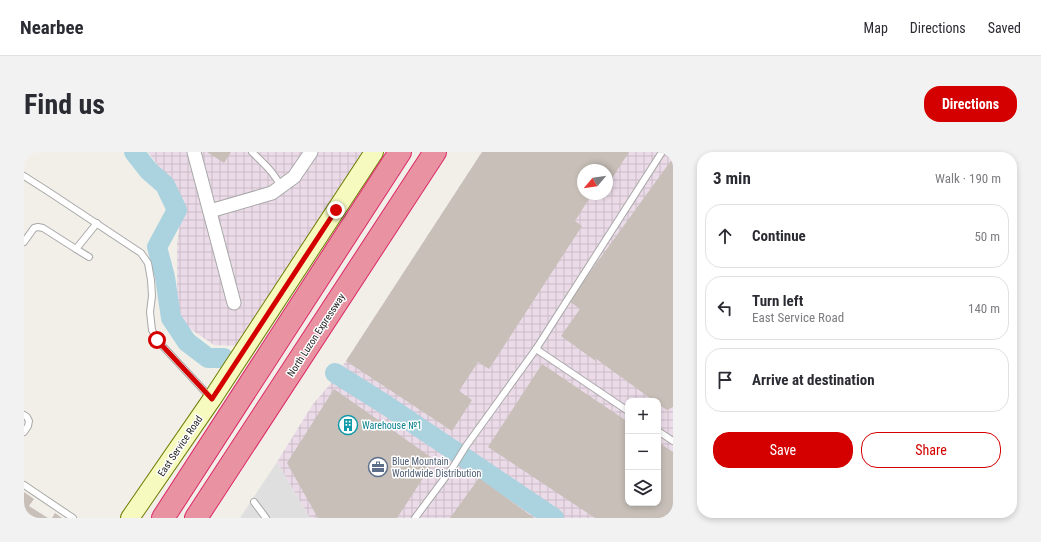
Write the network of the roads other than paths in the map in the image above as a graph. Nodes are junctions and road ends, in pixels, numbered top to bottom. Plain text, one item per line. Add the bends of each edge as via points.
1 (194, 152) edge
2 (252, 152) edge
3 (311, 152) edge
4 (374, 152) edge
5 (400, 152) edge
6 (435, 152) edge
7 (662, 152) edge
8 (24, 176) edge
9 (281, 187) junction
10 (210, 211) junction
11 (97, 223) junction
12 (24, 242) edge
13 (76, 249) junction
14 (89, 257) dead end
15 (234, 303) dead end
16 (536, 349) junction
17 (212, 399) junction
18 (625, 409) edge
19 (24, 415) edge
20 (24, 432) edge
21 (661, 433) edge
22 (673, 442) edge
23 (24, 486) edge
24 (254, 502) dead end
25 (73, 518) edge
26 (130, 518) edge
27 (162, 518) edge
28 (196, 518) edge
29 (266, 518) edge
30 (415, 518) edge

1 - 10 street
2 - 9 lane via 271,170
3 - 9 street via 294,177
4 - 17 street, East Service Road
5 - 27 highway
6 - 28 highway, North Luzon Expressway
7 - 16 lane
8 - 11 lane
9 - 10 street via 272,193
10 - 15 street
11 - 13 lane
11 - 17 lane via 141,253 148,263 152,296 152,330 157,340
12 - 13 lane via 34,228 40,227
13 - 14 lane
16 - 18 lane
16 - 30 lane
17 - 26 street, East Service Road
19 - 20 lane via 29,421
21 - 22 lane
23 - 25 lane
24 - 29 lane

